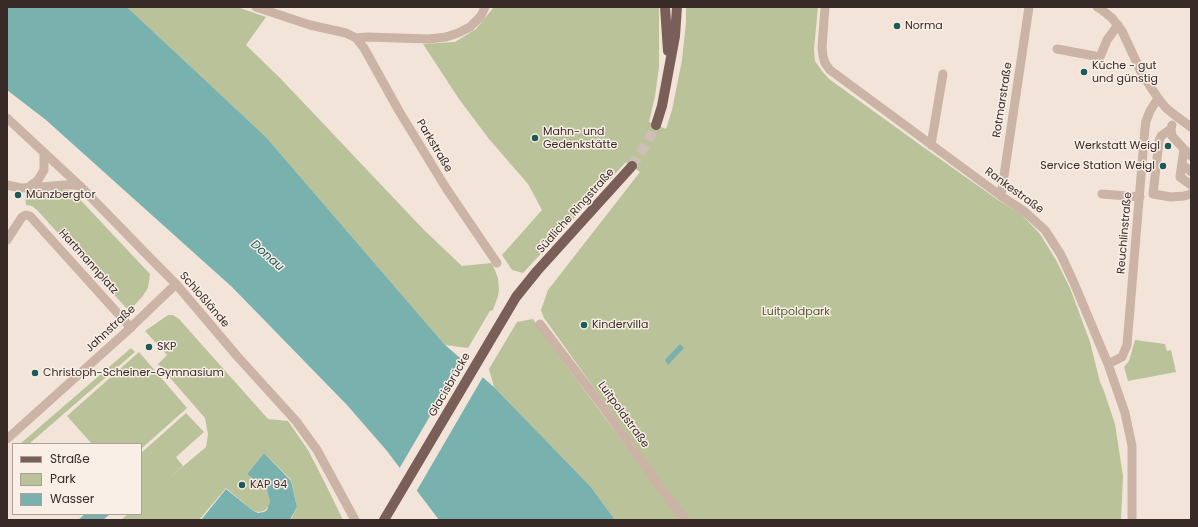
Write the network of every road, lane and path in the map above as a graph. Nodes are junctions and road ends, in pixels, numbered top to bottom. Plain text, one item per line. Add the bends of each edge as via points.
1 (256, 7) edge
2 (486, 7) edge
3 (665, 7) edge
4 (677, 7) edge
5 (825, 7) edge
6 (1029, 7) edge
7 (1097, 7) edge
8 (1118, 25) junction
9 (356, 38) junction
10 (1057, 49) dead end
11 (943, 74) dead end
12 (668, 75) junction
13 (1158, 98) junction
14 (1176, 116) junction
15 (7, 118) edge
16 (1190, 124) edge
17 (656, 125) tunnel mouth
18 (1169, 136) junction
19 (931, 145) junction
20 (1184, 150) junction
21 (44, 153) junction
22 (1191, 156) edge
23 (1182, 164) junction
24 (632, 166) tunnel mouth
25 (1191, 172) edge
26 (7, 185) edge
27 (80, 186) junction
28 (1191, 186) edge
29 (29, 187) junction
30 (1102, 194) dead end
31 (1191, 194) edge
32 (1001, 196) junction
33 (1140, 197) junction
34 (7, 240) edge
35 (497, 263) dead end
36 (537, 271) joint
37 (176, 284) junction
38 (540, 324) dead end
39 (131, 328) junction
40 (1108, 364) junction
41 (7, 439) edge
42 (383, 518) edge
43 (353, 519) edge
44 (361, 520) edge
45 (685, 520) edge
46 (1132, 520) edge

1 - 9 street
2 - 9 street via 470,27 446,37
3 - 12 main road
4 - 12 main road
5 - 19 street, Rankestraße via 822,48 830,70
6 - 32 street, Rotmarstraße
7 - 8 street
8 - 10 street via 1100,57
8 - 13 street via 1142,74
9 - 35 street, Parkstraße via 446,188
11 - 19 street
12 - 17 main road
13 - 14 street
13 - 33 street, Reuchlinstraße via 1146,122
14 - 16 street
14 - 18 street
15 - 21 street, Schloßlände
18 - 20 street
18 - 31 street via 1160,138 1159,141 1153,194 1171,197
19 - 32 street, Rankestraße
20 - 22 street
20 - 23 street
21 - 27 street, Schloßlände
21 - 29 street via 44,170 38,180
23 - 25 street
23 - 28 street via 1180,177
24 - 36 main road, Südliche Ringstraße
26 - 29 street
27 - 29 street
27 - 37 street, Schloßlände
30 - 33 street
32 - 40 street, Rankestraße via 1024,211 1045,230 1074,284
33 - 40 street, Reuchlinstraße via 1127,345 1122,357
34 - 39 street, Hartmannplatz via 22,217 30,216
36 - 42 main road, Glacisbrücke via 500,322
37 - 39 street, Jahnstraße
37 - 43 street, Schloßlände via 296,421 317,450
38 - 45 street, Luitpoldstraße
39 - 41 street, Jahnstraße
40 - 46 street, Rankestraße via 1132,446
43 - 44 street

